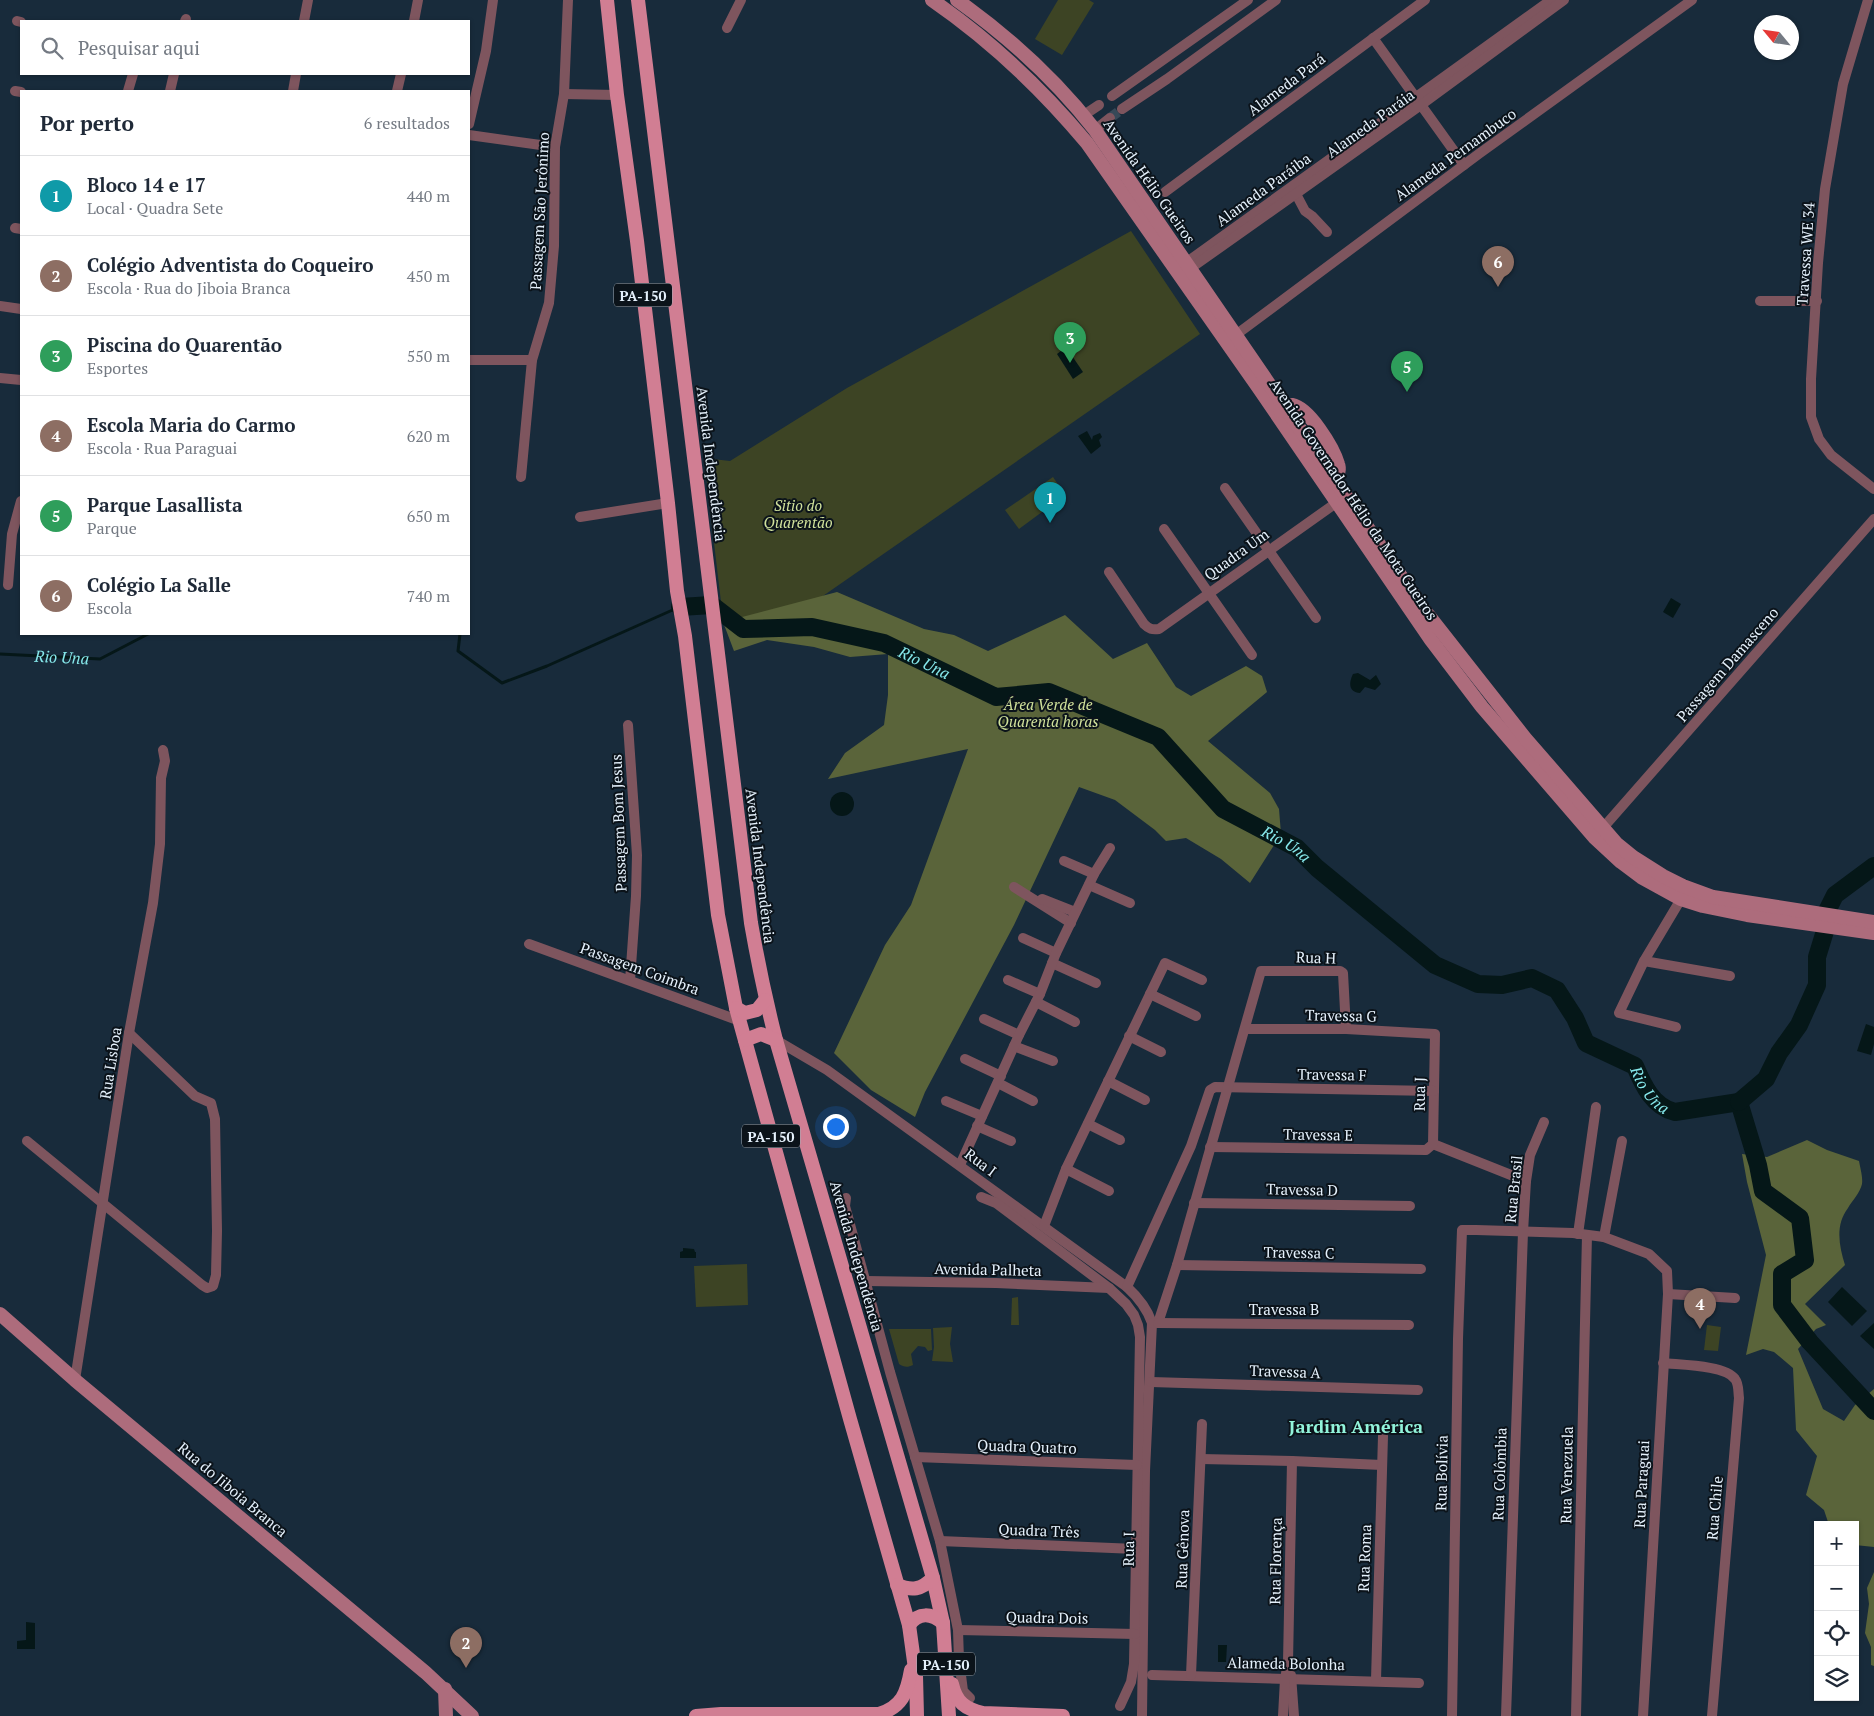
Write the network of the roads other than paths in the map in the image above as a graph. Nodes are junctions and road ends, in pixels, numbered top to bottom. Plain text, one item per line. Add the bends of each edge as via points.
1 (308, 0) edge
2 (418, 0) edge
3 (493, 0) edge
4 (568, 0) edge
5 (607, 0) edge
6 (638, 0) edge
7 (741, 0) edge
8 (932, 0) edge
9 (957, 0) edge
10 (1248, 0) edge
11 (1425, 0) edge
12 (1692, 0) edge
13 (1868, 0) edge
14 (1557, 1) edge
15 (1270, 2) edge
16 (304, 20) edge
17 (414, 20) edge
18 (727, 28) dead end
19 (1373, 38) junction
20 (133, 75) edge
21 (174, 75) edge
22 (296, 75) edge
23 (401, 75) edge
24 (1144, 75) junction
25 (1167, 79) junction
26 (128, 90) edge
27 (170, 90) edge
28 (293, 90) edge
29 (397, 90) edge
30 (564, 94) junction
31 (617, 95) junction
32 (1112, 96) dead end
33 (1419, 102) junction
34 (1099, 104) dead end
35 (1122, 109) tunnel mouth
36 (1084, 115) junction
37 (1110, 118) tunnel mouth
38 (470, 120) edge
39 (1095, 130) junction
40 (470, 135) edge
41 (555, 147) junction
42 (1464, 165) junction
43 (1165, 192) dead end
44 (1296, 194) junction
45 (1327, 232) dead end
46 (1189, 265) junction
47 (1760, 301) dead end
48 (1817, 301) junction
49 (0, 306) edge
50 (20, 309) edge
51 (1236, 334) junction
52 (470, 360) edge
53 (532, 360) junction
54 (0, 378) edge
55 (20, 380) edge
56 (1281, 411) junction
57 (522, 477) dead end
58 (1225, 488) dead end
59 (1874, 489) edge
60 (668, 503) junction
61 (1336, 503) junction
62 (20, 505) edge
63 (580, 517) dead end
64 (1872, 526) edge
65 (1164, 529) dead end
66 (1268, 550) junction
67 (1109, 572) dead end
68 (8, 585) dead end
69 (1208, 593) junction
70 (1316, 618) dead end
71 (1252, 655) dead end
72 (628, 725) dead end
73 (163, 750) dead end
74 (1602, 829) junction
75 (1110, 848) dead end
76 (1064, 861) dead end
77 (1094, 874) junction
78 (1089, 885) junction
79 (1014, 886) dead end
80 (1042, 899) dead end
81 (1681, 899) junction
82 (1130, 903) dead end
83 (1076, 912) junction
84 (1812, 918) junction
85 (1837, 921) junction
86 (1874, 922) edge
87 (1071, 923) junction
88 (1874, 933) edge
89 (1022, 938) dead end
90 (530, 944) dead end
91 (1056, 953) junction
92 (1644, 961) junction
93 (1052, 964) junction
94 (1261, 971) joint
95 (1730, 976) dead end
96 (630, 980) junction
97 (1008, 980) dead end
98 (1202, 980) dead end
99 (1096, 983) dead end
100 (1150, 994) junction
101 (1038, 998) junction
102 (765, 1000) junction
103 (738, 1014) junction
104 (1196, 1016) dead end
105 (984, 1019) dead end
106 (1075, 1022) dead end
107 (1676, 1027) dead end
108 (1246, 1029) junction
109 (1346, 1029) junction
110 (129, 1033) junction
111 (1435, 1034) joint
112 (1019, 1035) junction
113 (1130, 1036) junction
114 (745, 1040) junction
115 (776, 1040) junction
116 (1014, 1046) junction
117 (1161, 1052) dead end
118 (965, 1059) dead end
119 (1053, 1061) dead end
120 (999, 1080) junction
121 (1108, 1081) junction
122 (1229, 1088) junction
123 (1434, 1091) junction
124 (1145, 1100) dead end
125 (946, 1101) dead end
126 (1033, 1101) dead end
127 (1596, 1107) dead end
128 (980, 1121) junction
129 (1544, 1122) dead end
130 (1088, 1124) junction
131 (1120, 1140) dead end
132 (27, 1141) dead end
133 (1011, 1141) dead end
134 (1622, 1141) dead end
135 (1210, 1147) junction
136 (1430, 1147) junction
137 (960, 1165) junction
138 (1066, 1169) junction
139 (1526, 1181) junction
140 (1109, 1191) dead end
141 (981, 1197) dead end
142 (846, 1198) dead end
143 (1194, 1203) junction
144 (103, 1204) junction
145 (1410, 1206) dead end
146 (1044, 1226) junction
147 (1523, 1232) junction
148 (1582, 1234) junction
149 (1604, 1237) junction
150 (1177, 1265) junction
151 (1421, 1269) dead end
152 (866, 1281) junction
153 (1127, 1287) junction
154 (1110, 1288) junction
155 (1668, 1294) junction
156 (1735, 1298) dead end
157 (0, 1314) edge
158 (1155, 1323) junction
159 (1408, 1325) dead end
160 (1663, 1363) junction
161 (75, 1380) junction
162 (1150, 1382) junction
163 (1418, 1390) dead end
164 (1202, 1424) dead end
165 (1383, 1436) dead end
166 (915, 1457) junction
167 (1201, 1459) junction
168 (1292, 1461) junction
169 (1138, 1465) junction
170 (1382, 1465) junction
171 (940, 1541) junction
172 (1136, 1549) junction
173 (933, 1578) junction
174 (897, 1585) junction
175 (943, 1623) junction
176 (909, 1625) junction
177 (958, 1630) junction
178 (1135, 1634) junction
179 (914, 1649) junction
180 (945, 1651) junction
181 (1152, 1675) dead end
182 (1191, 1675) junction
183 (1289, 1680) junction
184 (1376, 1680) junction
185 (1419, 1683) dead end
186 (445, 1689) junction
187 (970, 1698) dead end
188 (1120, 1706) dead end
189 (917, 1711) edge
190 (949, 1711) edge
191 (446, 1716) edge
192 (472, 1716) edge
193 (696, 1716) edge
194 (1063, 1716) edge
195 (1142, 1716) edge
196 (1283, 1716) edge
197 (1294, 1716) edge
198 (1452, 1716) edge
199 (1506, 1716) edge
200 (1576, 1716) edge
201 (1643, 1716) edge
202 (1712, 1716) edge

1 - 16 street
2 - 17 street
3 - 38 street via 486,51
4 - 30 street, Passagem São Jerônimo
5 - 31 main road, PA-150
6 - 102 main road, Avenida Independência / PA-150 via 751,923
7 - 18 street
8 - 56 main road, Avenida Governador Hélio da Mota Gueiros via 984,39 1058,108 1087,143
9 - 36 main road, Avenida Hélio Gueiros via 1037,65
10 - 24 street
11 - 19 street, Alameda Pará
12 - 42 street, Alameda Pernambuco
13 - 48 street, Travessa WE 34 via 1843,84 1831,150 1818,263
14 - 33 street, Alameda Paráiba
15 - 25 street
19 - 33 street
19 - 43 street, Alameda Pará
20 - 26 street
21 - 27 street
22 - 28 street
23 - 29 street
24 - 25 street
24 - 32 street
25 - 35 street
30 - 31 street
30 - 41 street, Passagem São Jerônimo
31 - 60 main road, PA-150
33 - 42 street
33 - 44 street, Alameda Paráia
33 - 46 street, Alameda Paráiba
34 - 36 street
36 - 39 main road, Avenida Hélio Gueiros
37 - 39 street
39 - 46 main road, Avenida Hélio Gueiros
40 - 41 street
41 - 53 street, Passagem São Jerônimo via 554,246 549,303
42 - 51 street, Alameda Pernambuco
44 - 45 street via 1305,211
44 - 46 street, Alameda Paráia
46 - 51 main road, Avenida Hélio Gueiros
47 - 48 street
48 - 59 street, Travessa WE 34 via 1811,417 1819,440 1831,455
49 - 50 street
51 - 56 main road, Avenida Hélio Gueiros
52 - 53 street
53 - 57 street, Passagem São Jerônimo
54 - 55 street
56 - 61 main road, Avenida Governador Hélio da Mota Gueiros
56 - 74 main road, Avenida Governador Hélio da Mota Gueiros via 1292,405 1301,408 1316,425 1338,464 1336,479 1382,549 1438,628
58 - 66 street
60 - 63 street
60 - 103 main road, PA-150 via 718,915
61 - 66 street, Quadra Um
61 - 81 main road, Avenida Governador Hélio da Mota Gueiros via 1462,682 1594,837 1641,877
62 - 68 street via 12,534
64 - 74 street, Passagem Damasceno
65 - 69 street
66 - 69 street, Quadra Um
66 - 70 street
67 - 69 street, Quadra Um via 1144,624 1154,630
69 - 71 street
72 - 96 street, Passagem Bom Jesus via 637,855
73 - 110 street, Rua Lisboa via 160,844 153,903
74 - 84 main road, Avenida Governador Hélio da Mota Gueiros via 1647,867 1701,894
75 - 77 street
76 - 77 street
77 - 78 street
78 - 82 street
78 - 83 street
79 - 87 street
80 - 83 street
81 - 84 main road, Avenida Governador Hélio da Mota Gueiros via 1721,911
81 - 92 street
83 - 87 street
84 - 85 main road
85 - 86 main road
85 - 88 main road
87 - 91 street
89 - 91 street
90 - 96 street, Passagem Coimbra
91 - 93 street
92 - 95 street
92 - 107 street via 1619,1012
93 - 99 street
93 - 101 street
94 - 108 street, Rua I
94 - 109 street, Rua H via 1343,973
96 - 103 street, Passagem Coimbra
97 - 101 street
98 - 100 street via 1165,963
100 - 104 street
100 - 113 street
101 - 106 street
101 - 112 street
102 - 103 main road via 757,1010
102 - 115 main road, Avenida Independência / PA-150
103 - 114 main road, PA-150
105 - 112 street
108 - 109 street, Travessa G
108 - 122 street, Rua I
109 - 111 street, Travessa G
110 - 144 street, Rua Lisboa
110 - 144 street via 195,1096 211,1103 215,1119 217,1231 213,1286 207,1288
111 - 123 street, Rua J
112 - 116 street
113 - 117 street
113 - 121 street
114 - 115 main road via 761,1034
114 - 174 main road, PA-150
115 - 137 street, Rua I via 827,1070
115 - 173 main road, Avenida Independência / PA-150
116 - 119 street
116 - 120 street
118 - 120 street
120 - 126 street
120 - 128 street
121 - 124 street
121 - 130 street
122 - 123 street, Travessa F
122 - 135 street, Rua I
122 - 153 street via 1210,1090 1191,1146
123 - 136 street, Rua J
125 - 128 street
127 - 148 street, Rua Venezuela
128 - 133 street
128 - 137 street
129 - 139 street, Rua Brasil via 1530,1155
130 - 131 street
130 - 138 street
132 - 144 street
134 - 149 street
135 - 136 street, Travessa E
135 - 143 street, Rua I
136 - 139 street
137 - 146 street, Rua I
138 - 140 street
138 - 146 street
139 - 147 street, Rua Brasil
141 - 154 street via 996,1203
142 - 152 street via 845,1206
143 - 145 street, Travessa D
143 - 150 street, Rua I
144 - 161 street, Rua Lisboa
146 - 153 street, Rua I
147 - 148 street
147 - 198 street, Rua Bolívia via 1462,1230
147 - 199 street, Rua Colômbia
148 - 149 street
148 - 200 street, Rua Venezuela
149 - 155 street, Rua Paraguai via 1654,1259 1667,1271
150 - 151 street, Travessa C
150 - 158 street, Rua I
152 - 154 street, Avenida Palheta
152 - 166 street
153 - 158 street, Rua I
154 - 169 street via 1126,1304 1138,1325
155 - 156 street
155 - 160 street, Rua Paraguai
157 - 161 main road, Rua do Jiboia Branca
158 - 159 street, Travessa B
158 - 162 street, Rua I
160 - 201 street, Rua Paraguai
160 - 202 street, Rua Chile via 1730,1373 1738,1387
161 - 186 main road, Rua do Jiboia Branca
162 - 163 street, Travessa A
162 - 195 street, Rua I via 1145,1471
164 - 167 street, Rua Gênova
165 - 170 street, Rua Roma
166 - 169 street, Quadra Quatro
166 - 171 street
167 - 168 street
167 - 182 street, Rua Gênova
168 - 170 street
168 - 183 street, Rua Florença
169 - 172 street
170 - 184 street, Rua Roma
171 - 172 street, Quadra Três
171 - 177 street
172 - 178 street
173 - 174 main road via 912,1590
173 - 175 main road, Avenida Independência / PA-150
174 - 176 main road, PA-150
175 - 176 main road via 924,1615
175 - 180 main road, Avenida Independência / PA-150
176 - 179 main road, PA-150
177 - 178 street, Quadra Dois
177 - 187 street via 963,1691
178 - 188 street via 1133,1674
179 - 189 main road, PA-150
179 - 193 main road via 906,1691 900,1703 878,1714
180 - 190 main road, Avenida Independência / PA-150
180 - 194 main road via 954,1695 968,1709 983,1713
181 - 182 street, Alameda Bolonha
182 - 183 street, Alameda Bolonha
183 - 184 street, Alameda Bolonha
183 - 196 street, Rua Florença
183 - 197 street, Rua Florença
184 - 185 street, Alameda Bolonha
186 - 191 main road
186 - 192 main road, Rua do Jiboia Branca

